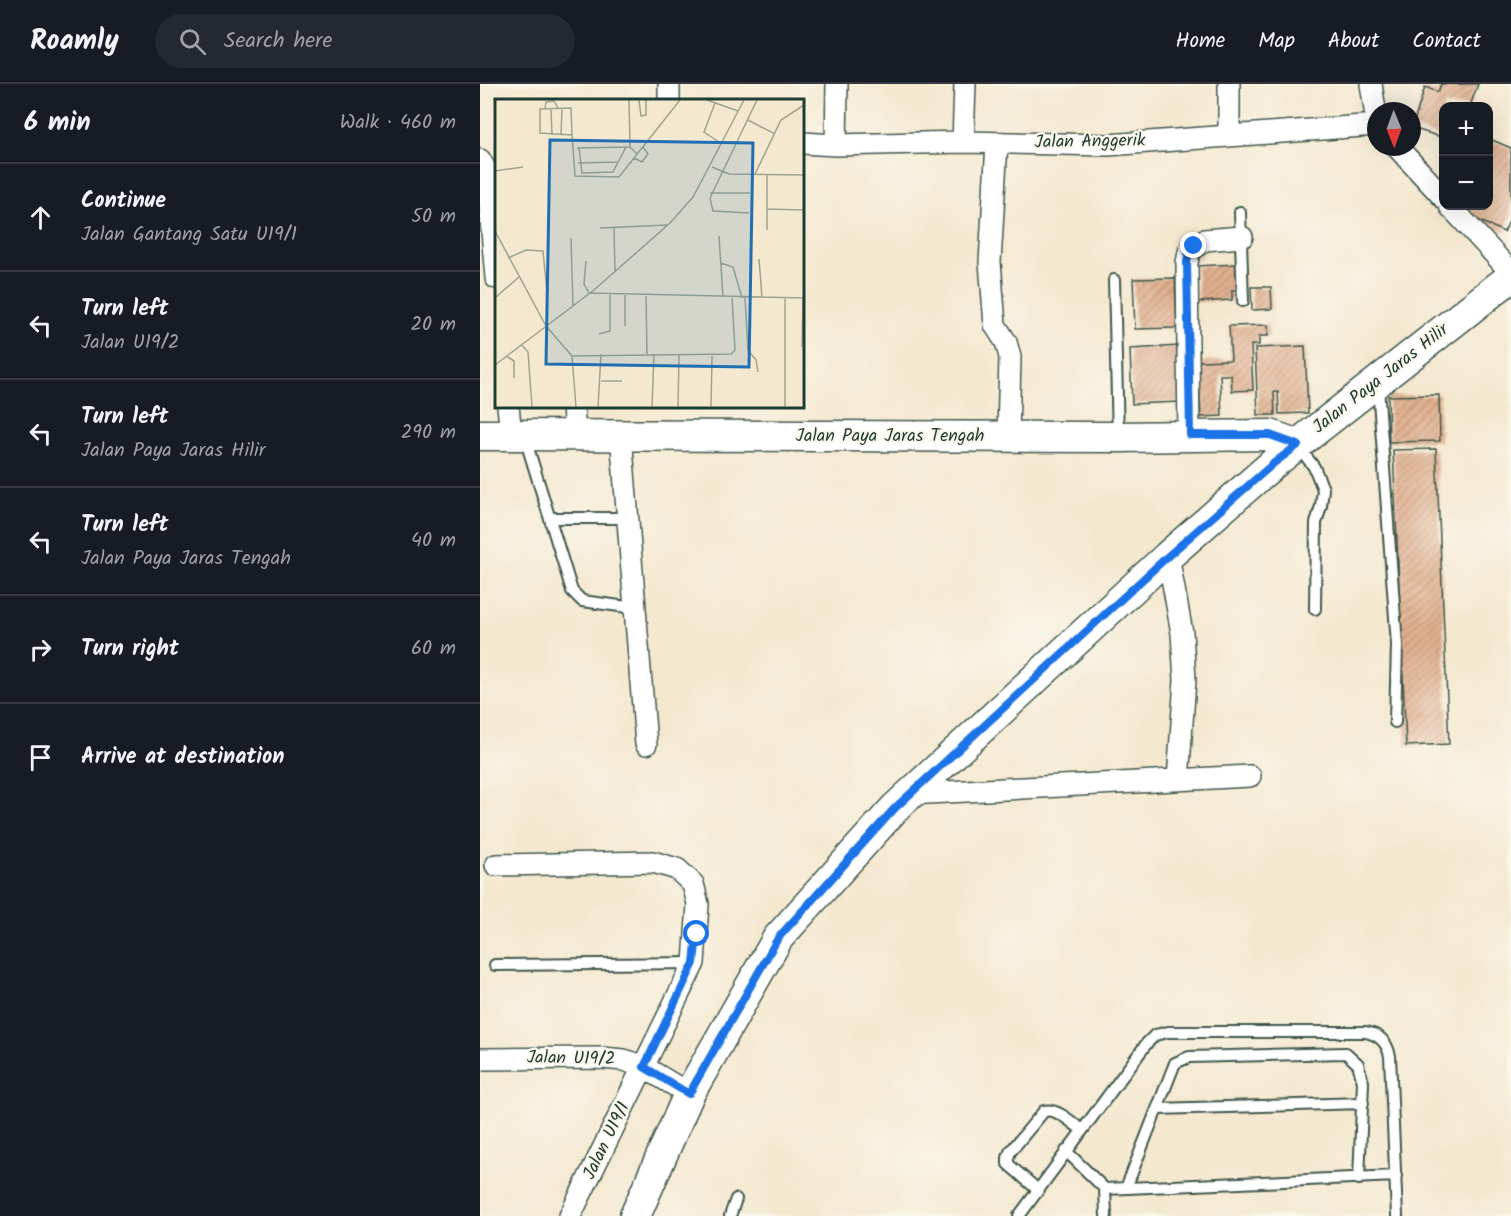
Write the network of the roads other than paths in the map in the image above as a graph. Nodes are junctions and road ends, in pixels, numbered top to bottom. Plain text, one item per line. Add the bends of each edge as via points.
1 (837, 84) edge
2 (964, 84) edge
3 (1229, 84) edge
4 (1371, 84) edge
5 (1374, 102) edge
6 (1367, 126) edge
7 (1229, 136) junction
8 (963, 142) junction
9 (804, 143) edge
10 (998, 143) junction
11 (836, 145) junction
12 (1405, 156) edge
13 (480, 160) edge
14 (1439, 194) edge
15 (1454, 210) edge
16 (1240, 212) dead end
17 (1242, 237) junction
18 (495, 266) edge
19 (1511, 272) edge
20 (1511, 277) edge
21 (1114, 280) dead end
22 (1243, 301) dead end
23 (1378, 380) junction
24 (574, 420) edge
25 (514, 425) edge
26 (480, 435) edge
27 (621, 435) junction
28 (1190, 435) junction
29 (1008, 436) junction
30 (1118, 437) junction
31 (1298, 445) junction
32 (550, 518) junction
33 (628, 518) junction
34 (1168, 556) junction
35 (635, 608) junction
36 (1316, 609) dead end
37 (1395, 722) dead end
38 (646, 744) dead end
39 (1250, 776) dead end
40 (1178, 780) junction
41 (909, 794) junction
42 (496, 865) dead end
43 (694, 963) junction
44 (495, 965) dead end
45 (480, 1059) edge
46 (644, 1067) junction
47 (689, 1094) junction
48 (1363, 1103) junction
49 (1157, 1109) junction
50 (1082, 1130) junction
51 (1066, 1151) junction
52 (1395, 1176) junction
53 (1359, 1179) junction
54 (1126, 1188) junction
55 (1105, 1189) junction
56 (1038, 1190) junction
57 (736, 1199) dead end
58 (639, 1215) edge
59 (570, 1216) edge
60 (730, 1216) edge
61 (1019, 1216) edge
62 (1106, 1216) edge
63 (1397, 1216) edge

1 - 11 street
2 - 8 street
3 - 7 street
4 - 5 street
6 - 7 street, Jalan Anggerik
7 - 10 street, Jalan Anggerik via 1108,145
8 - 10 street, Jalan Anggerik
8 - 11 street, Jalan Anggerik
9 - 11 street, Jalan Anggerik
10 - 29 street via 990,262 995,325 1010,357
12 - 14 street
13 - 18 street via 487,172
15 - 19 street
16 - 17 lane
17 - 22 lane
17 - 28 street via 1204,240 1189,252
20 - 23 street, Jalan Paya Jaras Hilir
21 - 30 lane
23 - 31 street, Jalan Paya Jaras Hilir
23 - 37 lane via 1397,645
24 - 25 street, Jalan Paya Jaras Tengah
24 - 27 street, Jalan Paya Jaras Tengah
25 - 26 street, Jalan Paya Jaras Tengah
25 - 32 lane
27 - 29 street, Jalan Paya Jaras Tengah
27 - 33 street
28 - 30 street, Jalan Paya Jaras Tengah
28 - 31 street, Jalan Paya Jaras Tengah via 1270,435
29 - 30 street, Jalan Paya Jaras Tengah
31 - 34 street, Jalan Paya Jaras Hilir
31 - 36 lane via 1314,467 1323,489 1316,523
32 - 33 lane
32 - 35 lane via 572,591 582,601
33 - 35 street
34 - 40 street via 1182,633 1185,680
34 - 41 street, Jalan Paya Jaras Hilir
35 - 38 street
39 - 40 street
40 - 41 street
41 - 47 street, Jalan Paya Jaras Hilir via 778,938
42 - 43 street via 653,862 677,869 693,884 698,904
43 - 44 lane
43 - 46 street, Jalan U19/1
45 - 46 street, Jalan U19/2 via 603,1058
46 - 47 street, Jalan U19/2
46 - 59 street, Jalan U19/1
47 - 58 street, Jalan Paya Jaras Hilir
48 - 49 lane
48 - 49 lane via 1358,1064 1346,1053 1189,1057 1175,1064
48 - 53 lane
49 - 54 lane
50 - 51 lane
50 - 52 lane via 1155,1035 1372,1033 1384,1042 1390,1056
50 - 56 lane via 1056,1112 1044,1111 1010,1152 1008,1164
51 - 55 lane
51 - 56 lane
52 - 53 lane
52 - 63 lane
53 - 54 lane
54 - 55 lane
55 - 62 lane
56 - 61 lane
57 - 60 lane

